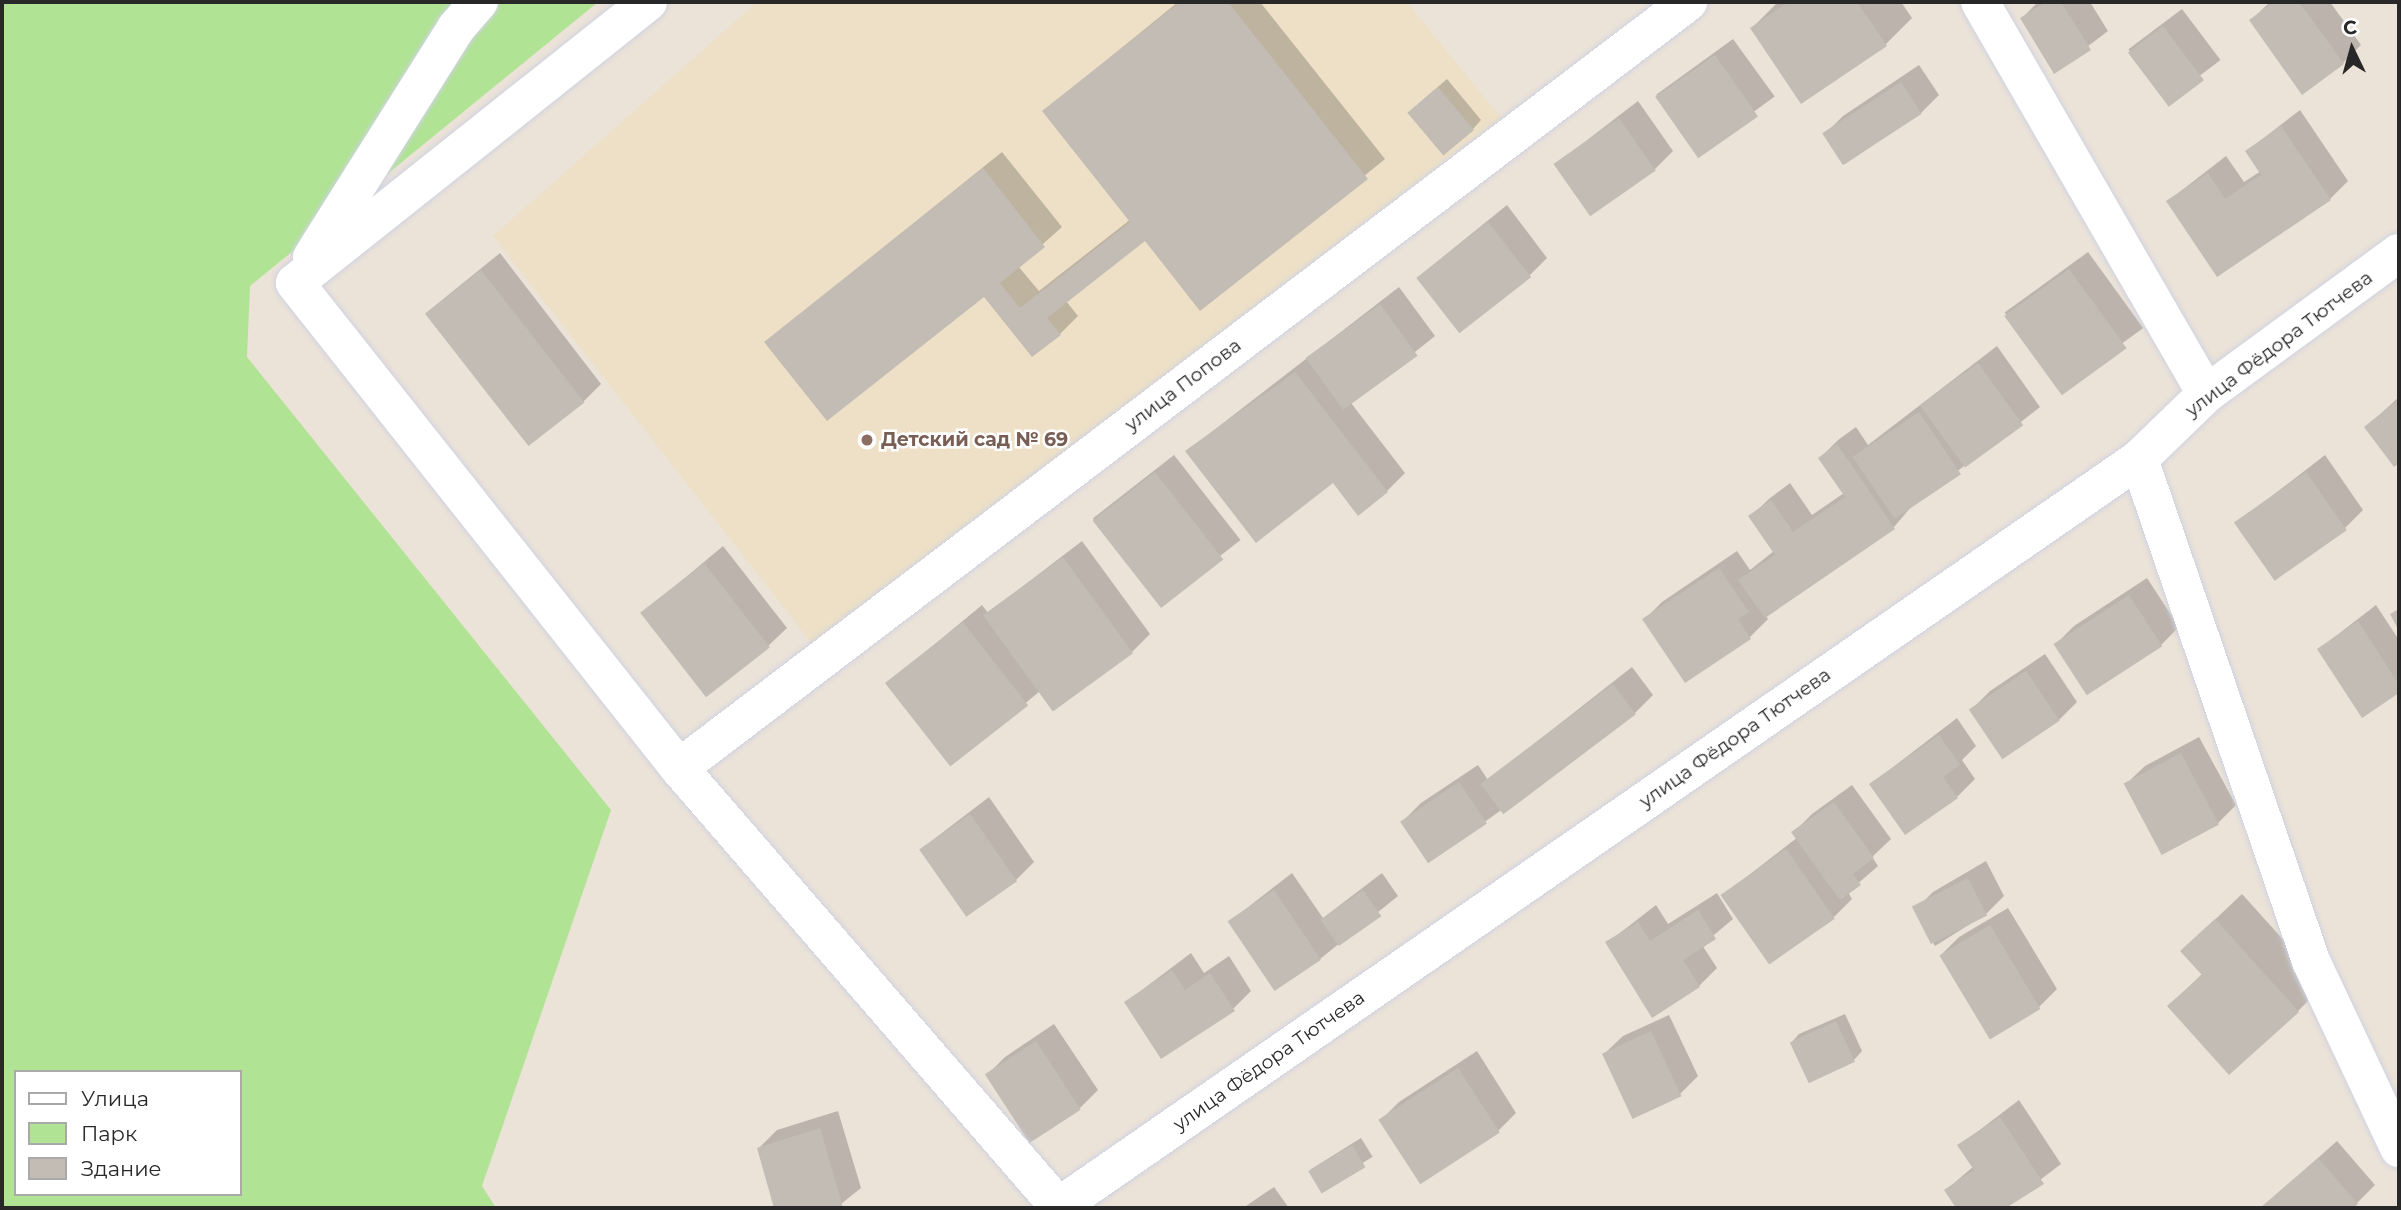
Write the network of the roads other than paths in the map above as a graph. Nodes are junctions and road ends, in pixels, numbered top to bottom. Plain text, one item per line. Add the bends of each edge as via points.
1 (480, 2) edge
2 (648, 2) edge
3 (1688, 2) edge
4 (1980, 2) edge
5 (2399, 253) edge
6 (295, 283) junction
7 (2206, 394) junction
8 (2139, 458) junction
9 (679, 768) junction
10 (2399, 1149) edge
11 (1059, 1207) edge

1 - 6 street via 456,28
2 - 6 street
3 - 9 street, улица Попова
4 - 7 street
5 - 7 street, улица Фёдора Тютчева
6 - 9 street
7 - 8 street, улица Фёдора Тютчева
8 - 10 street via 2311,961
8 - 11 street, улица Фёдора Тютчева
9 - 11 street

